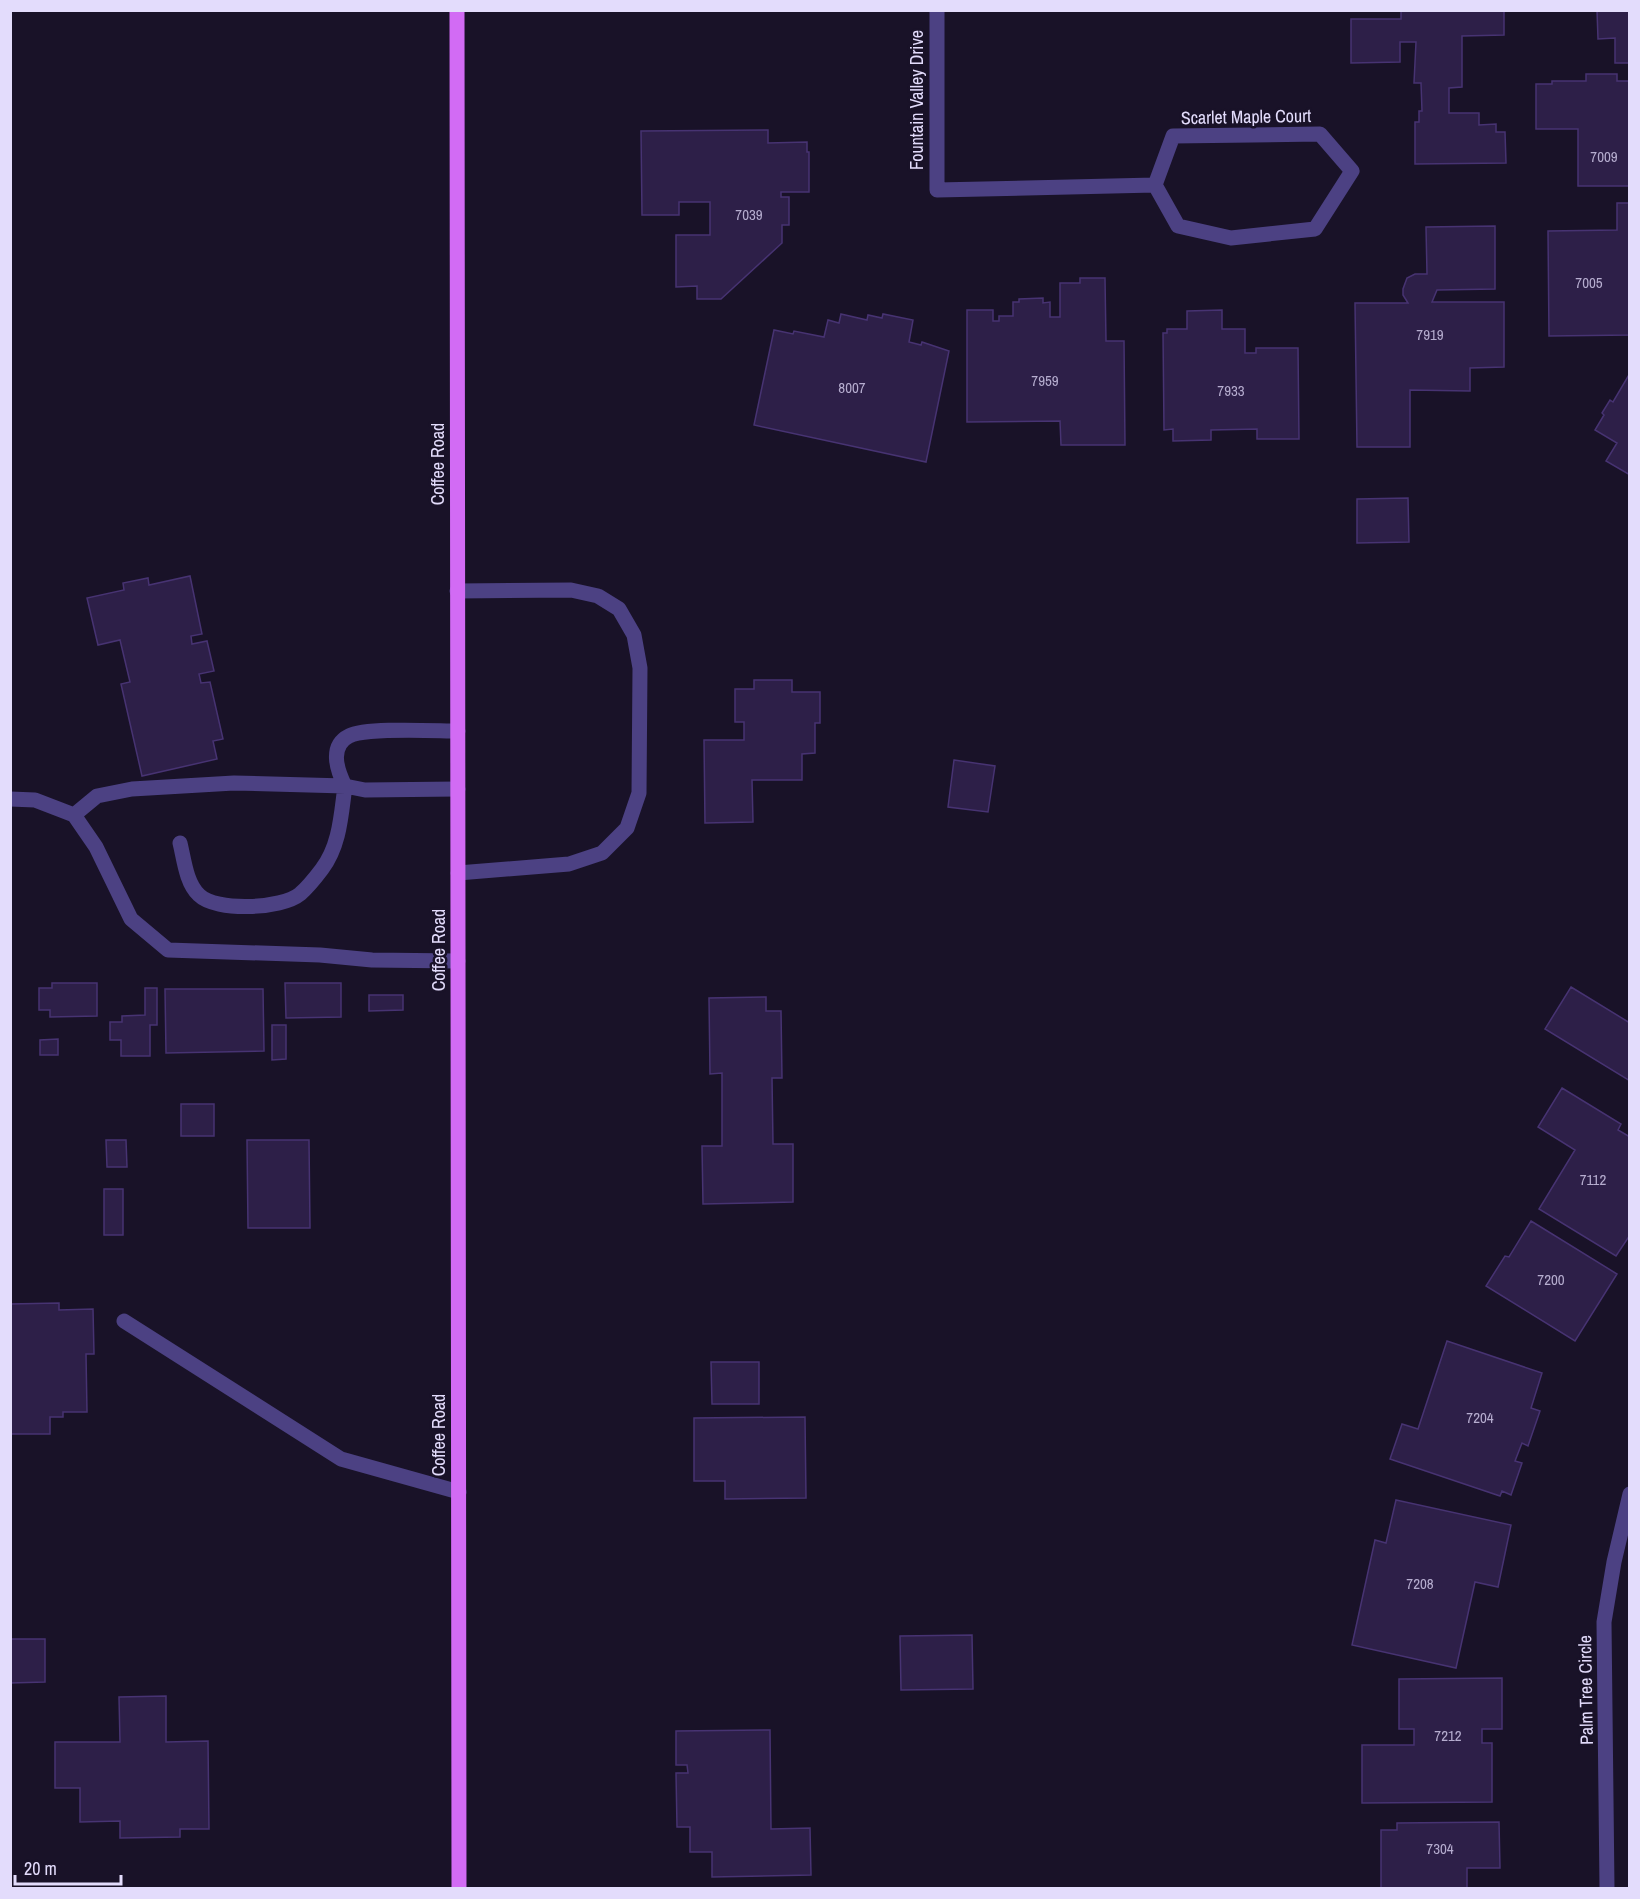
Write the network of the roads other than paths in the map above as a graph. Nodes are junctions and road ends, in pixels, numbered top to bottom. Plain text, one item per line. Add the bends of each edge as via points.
1 (457, 10) edge
2 (937, 10) edge
3 (1155, 185) junction
4 (457, 591) junction
5 (458, 731) junction
6 (345, 786) junction
7 (458, 789) junction
8 (10, 799) edge
9 (74, 815) junction
10 (180, 843) dead end
11 (458, 873) junction
12 (458, 962) junction
13 (124, 1321) dead end
14 (459, 1492) junction
15 (1629, 1494) edge
16 (459, 1888) edge
17 (1607, 1888) edge

1 - 4 main road, Coffee Road
2 - 3 street, Fountain Valley Drive via 937,190
3 - 3 street, Scarlet Maple Court via 1173,136 1320,134 1352,171 1315,229 1231,238 1178,226
4 - 5 main road, Coffee Road
4 - 11 street via 571,590 598,596 620,609 634,635 640,668 639,793 627,828 602,853 569,864
5 - 6 street via 366,732 348,736 337,750 337,770
5 - 7 main road, Coffee Road
6 - 7 street via 365,790
6 - 9 street via 234,783 132,789 97,796
6 - 10 street via 337,841 322,868 299,895 270,906 217,905 199,895 189,879
7 - 11 main road, Coffee Road
8 - 9 street via 35,800
9 - 12 street via 96,847 131,919 168,950
11 - 12 main road, Coffee Road
12 - 14 main road, Coffee Road
13 - 14 street via 341,1459
14 - 16 main road, Coffee Road
15 - 17 street, Palm Tree Circle via 1604,1622

